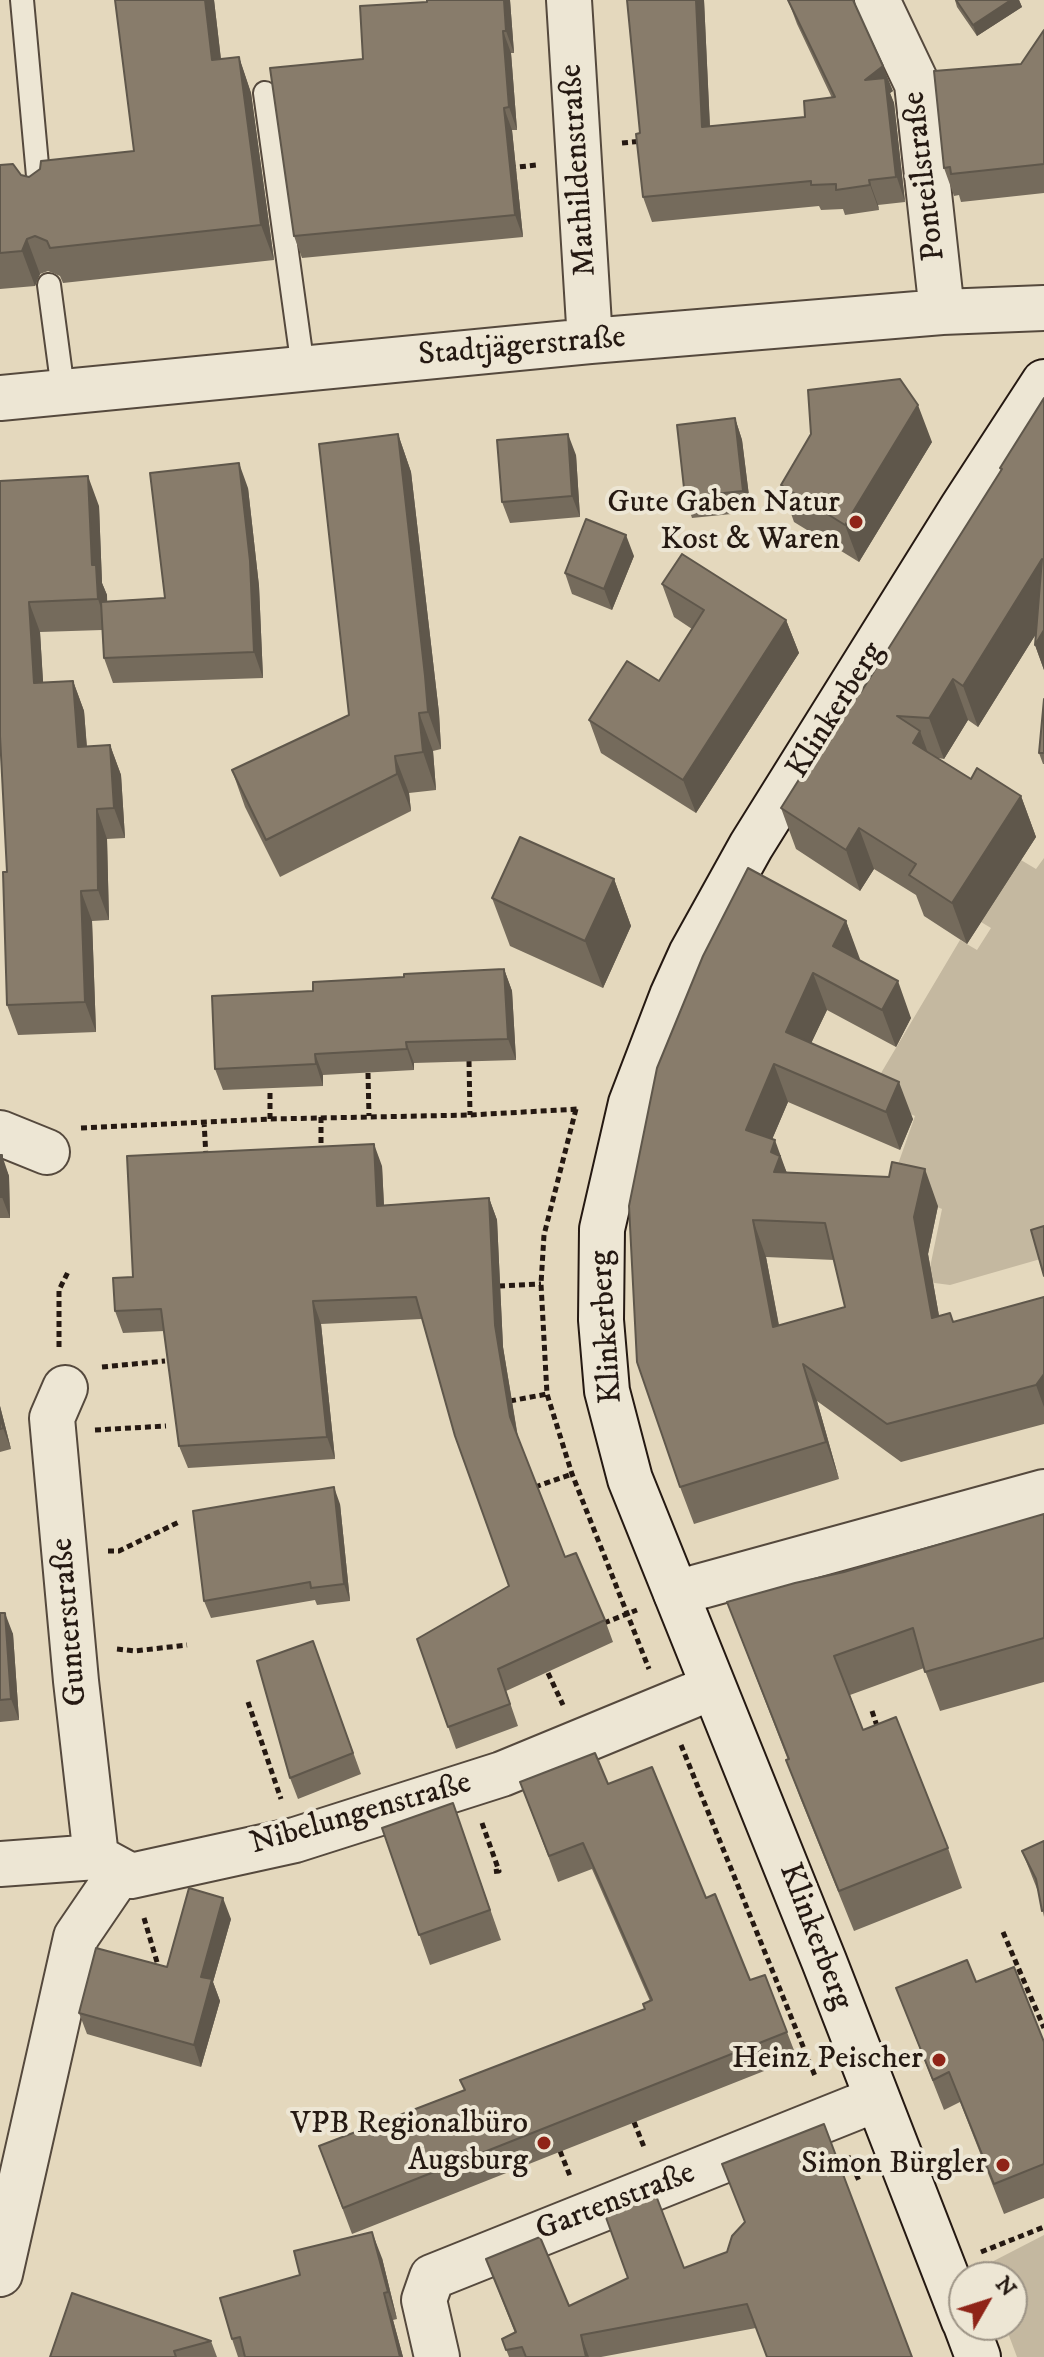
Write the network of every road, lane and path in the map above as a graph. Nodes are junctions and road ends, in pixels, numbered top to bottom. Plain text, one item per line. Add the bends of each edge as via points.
1 (22, 0) edge
2 (569, 0) edge
3 (877, 0) edge
4 (265, 93) dead end
5 (654, 140) edge
6 (578, 154) junction
7 (508, 168) edge
8 (40, 198) edge
9 (49, 285) dead end
10 (1044, 308) edge
11 (942, 312) junction
12 (590, 341) junction
13 (303, 368) junction
14 (1044, 382) edge
15 (63, 390) junction
16 (0, 398) edge
17 (469, 1061) edge
18 (368, 1073) edge
19 (270, 1089) edge
20 (631, 1103) junction
21 (470, 1115) junction
22 (369, 1116) junction
23 (321, 1117) junction
24 (270, 1119) junction
25 (204, 1121) junction
26 (0, 1133) edge
27 (47, 1152) joint
28 (321, 1156) edge
29 (206, 1161) edge
30 (69, 1270) dead end
31 (541, 1284) dead end
32 (499, 1286) dead end
33 (59, 1331) dead end
34 (165, 1361) edge
35 (79, 1378) joint
36 (547, 1394) dead end
37 (510, 1401) edge
38 (166, 1426) dead end
39 (54, 1432) junction
40 (572, 1474) dead end
41 (535, 1487) edge
42 (1044, 1492) edge
43 (181, 1521) dead end
44 (64, 1553) junction
45 (676, 1593) junction
46 (187, 1645) dead end
47 (74, 1652) junction
48 (713, 1687) junction
49 (248, 1702) dead end
50 (872, 1711) dead end
51 (881, 1738) edge
52 (469, 1784) junction
53 (295, 1840) junction
54 (0, 1864) edge
55 (116, 1868) junction
56 (491, 1872) dead end
57 (1003, 1932) dead end
58 (160, 1972) edge
59 (1044, 2028) edge
60 (877, 2099) junction
61 (1044, 2227) edge
62 (943, 2267) junction
63 (0, 2274) edge
64 (948, 2280) edge
65 (437, 2357) edge

1 - 8 lane
2 - 6 street, Mathildenstraße
3 - 11 street, Ponteilstraße via 917,84
4 - 13 lane
5 - 6 path
6 - 7 path
6 - 12 street, Mathildenstraße
9 - 15 lane
10 - 11 street, Stadtjägerstraße
11 - 12 street, Stadtjägerstraße
12 - 13 street, Stadtjägerstraße
13 - 15 street, Stadtjägerstraße
14 - 20 street, Klinkerberg via 738,868 691,954
15 - 16 street, Stadtjägerstraße
17 - 21 path
18 - 22 path
19 - 24 path
20 - 21 path
20 - 45 street, Klinkerberg via 602,1229 607,1391 630,1479
21 - 22 path
22 - 23 path
23 - 24 path
23 - 28 path
24 - 25 path
25 - 27 path via 64,1129
25 - 29 path
26 - 27 street
30 - 33 path via 59,1290
31 - 32 path
34 - 35 path
35 - 39 street, Gunterstraße via 52,1418
36 - 37 path
38 - 39 path
39 - 44 street, Gunterstraße
40 - 41 path
42 - 45 street
43 - 44 path via 119,1551
44 - 47 street, Gunterstraße
45 - 48 street, Klinkerberg
46 - 47 path via 135,1651 102,1646
47 - 55 street, Gunterstraße
48 - 52 street, Nibelungenstraße
48 - 60 street, Klinkerberg
49 - 53 path
50 - 51 path
52 - 53 street, Nibelungenstraße
52 - 56 path via 499,1871
53 - 55 street, Nibelungenstraße
54 - 55 street, Nibelungenstraße
55 - 58 path
55 - 63 street via 76,1937
57 - 59 path
60 - 62 street, Klinkerberg
60 - 65 street, Gartenstraße via 432,2277 424,2300
61 - 62 path
62 - 64 street, Klinkerberg

